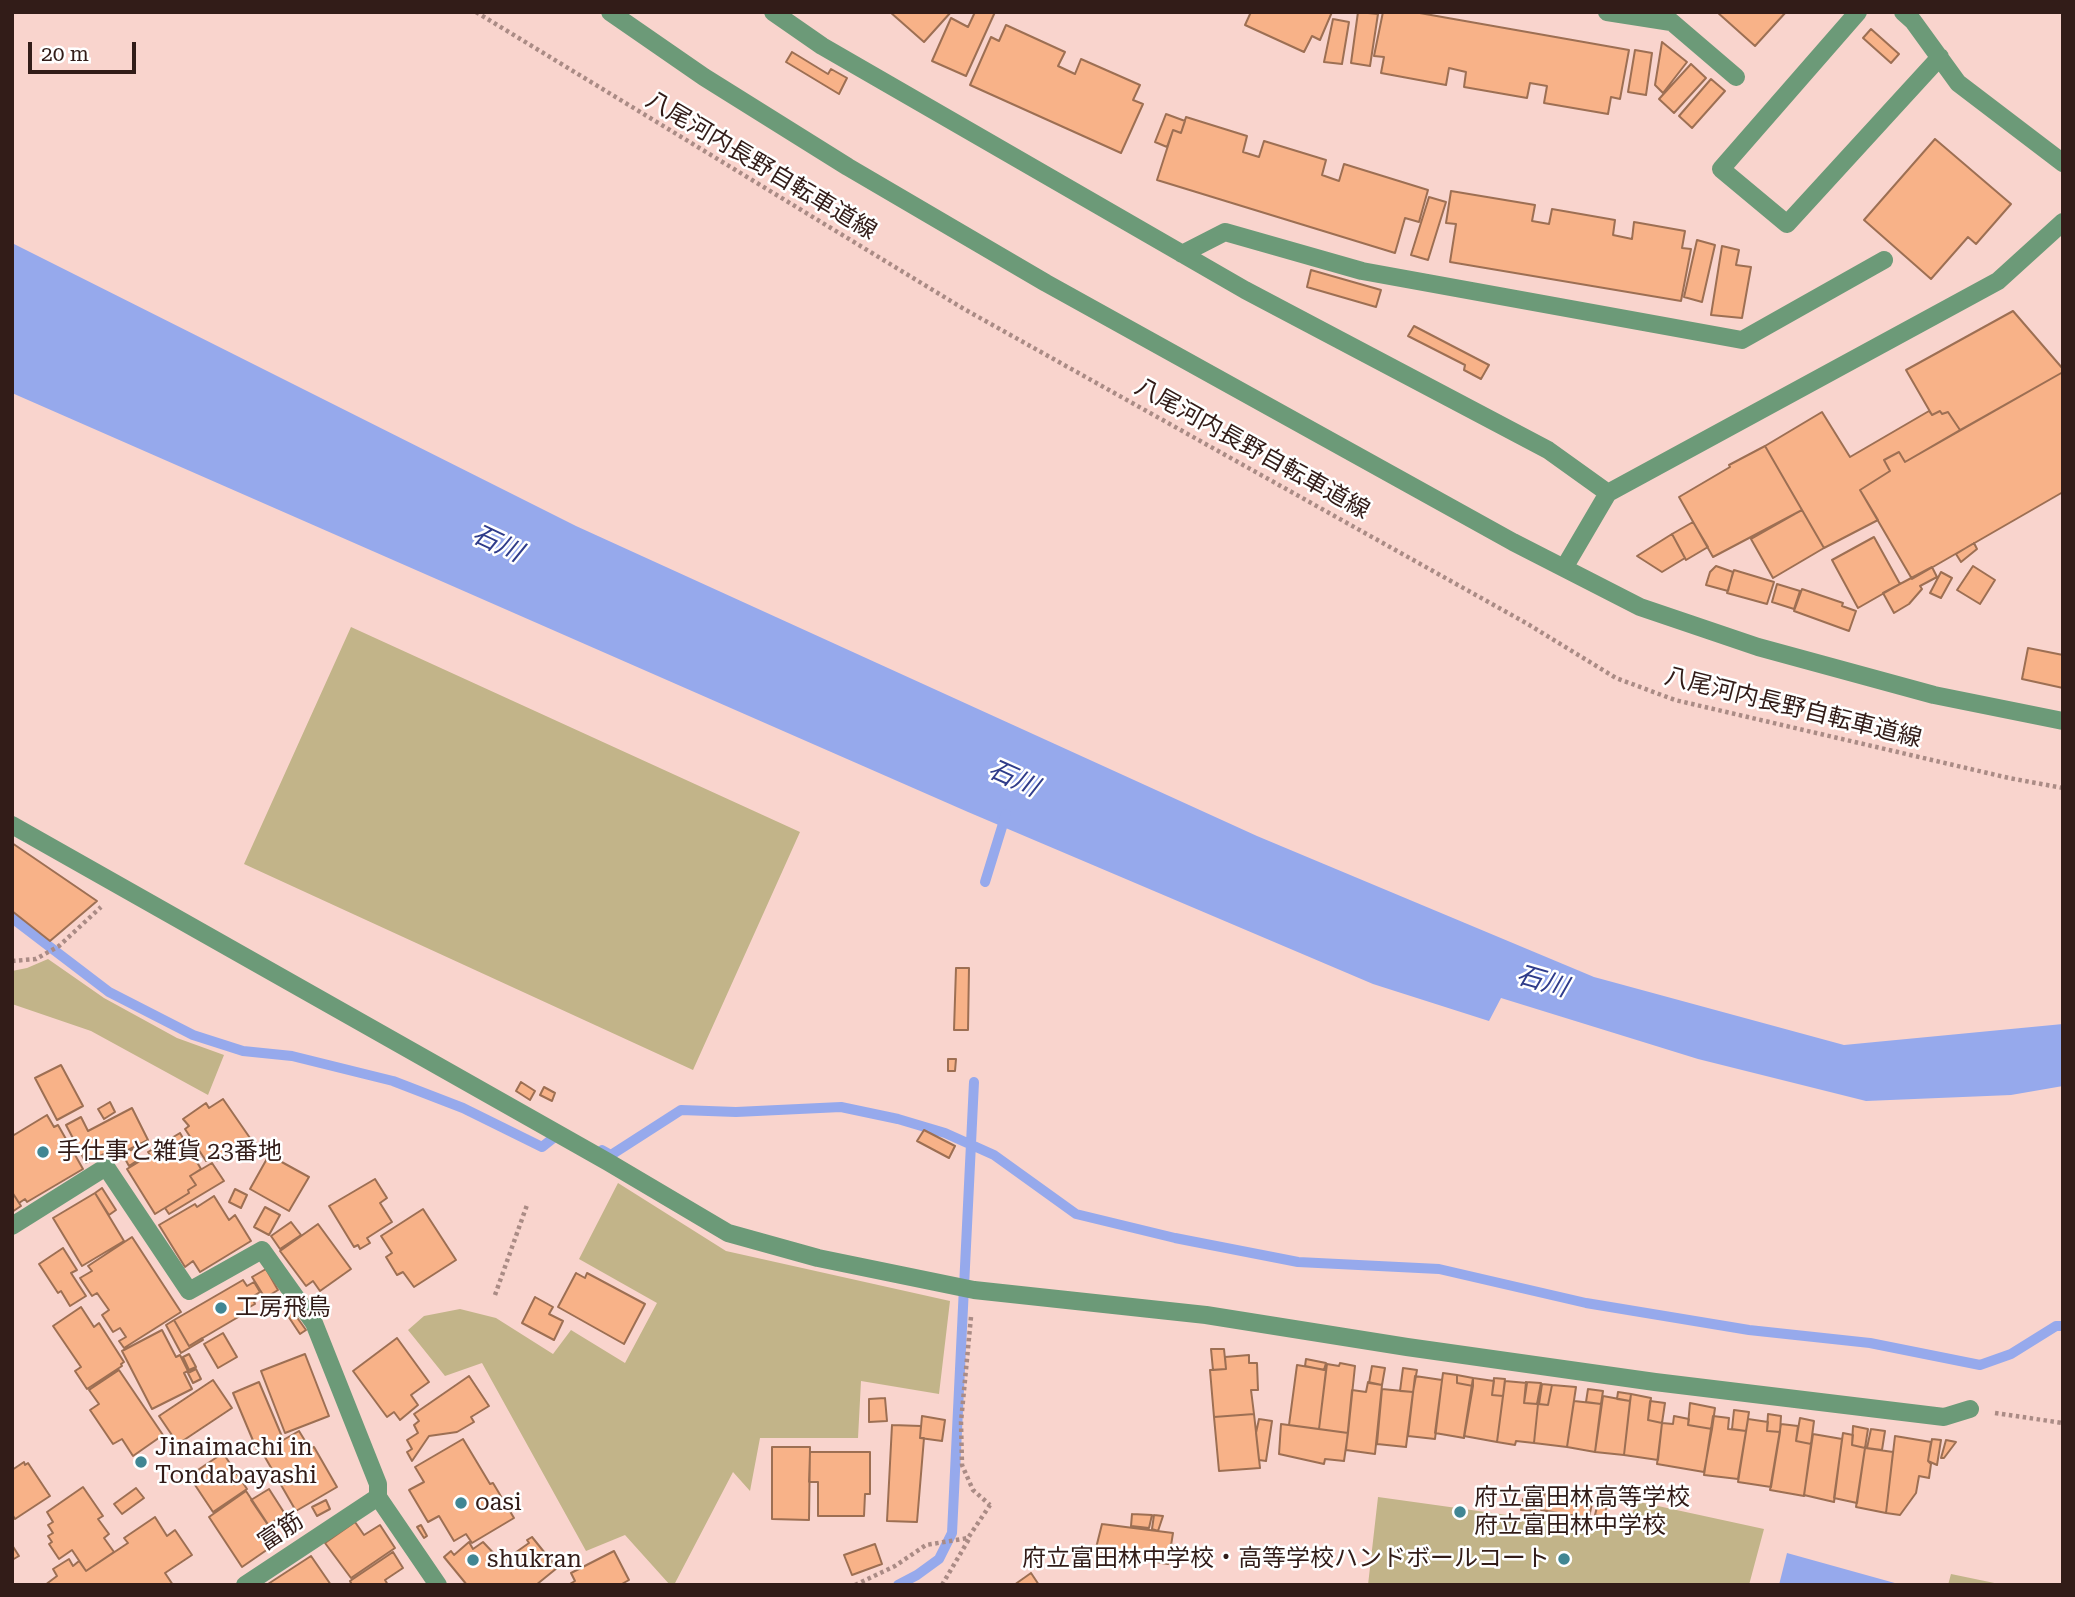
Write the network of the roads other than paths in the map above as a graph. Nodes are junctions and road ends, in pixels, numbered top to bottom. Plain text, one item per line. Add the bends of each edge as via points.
1 (610, 12) edge
2 (773, 12) edge
3 (1607, 12) edge
4 (1857, 12) edge
5 (1903, 12) edge
6 (1666, 17) edge
7 (1940, 57) junction
8 (1736, 77) dead end
9 (2063, 163) edge
10 (2063, 222) edge
11 (1182, 254) junction
12 (1884, 260) dead end
13 (1608, 493) junction
14 (1564, 568) junction
15 (2063, 721) edge
16 (12, 825) edge
17 (12, 1226) edge
18 (1970, 1409) road end
19 (378, 1497) junction
20 (245, 1585) edge
21 (438, 1585) edge

1 - 14 street via 848,167 1011,262
2 - 11 street via 822,46
3 - 6 street
4 - 7 street via 1721,169 1787,224
5 - 7 street
6 - 8 street
7 - 9 street via 1958,83
10 - 13 street via 1998,281
11 - 12 street via 1225,232 1362,271 1742,340
11 - 13 street via 1548,450
13 - 14 street
14 - 15 street via 1640,607 1758,647 1934,695
16 - 18 street via 728,1233 818,1258 974,1290 1206,1315 1655,1382 1931,1416
17 - 19 street via 106,1167 189,1291 262,1250 314,1322 378,1484
19 - 20 street, 富筋
19 - 21 street

